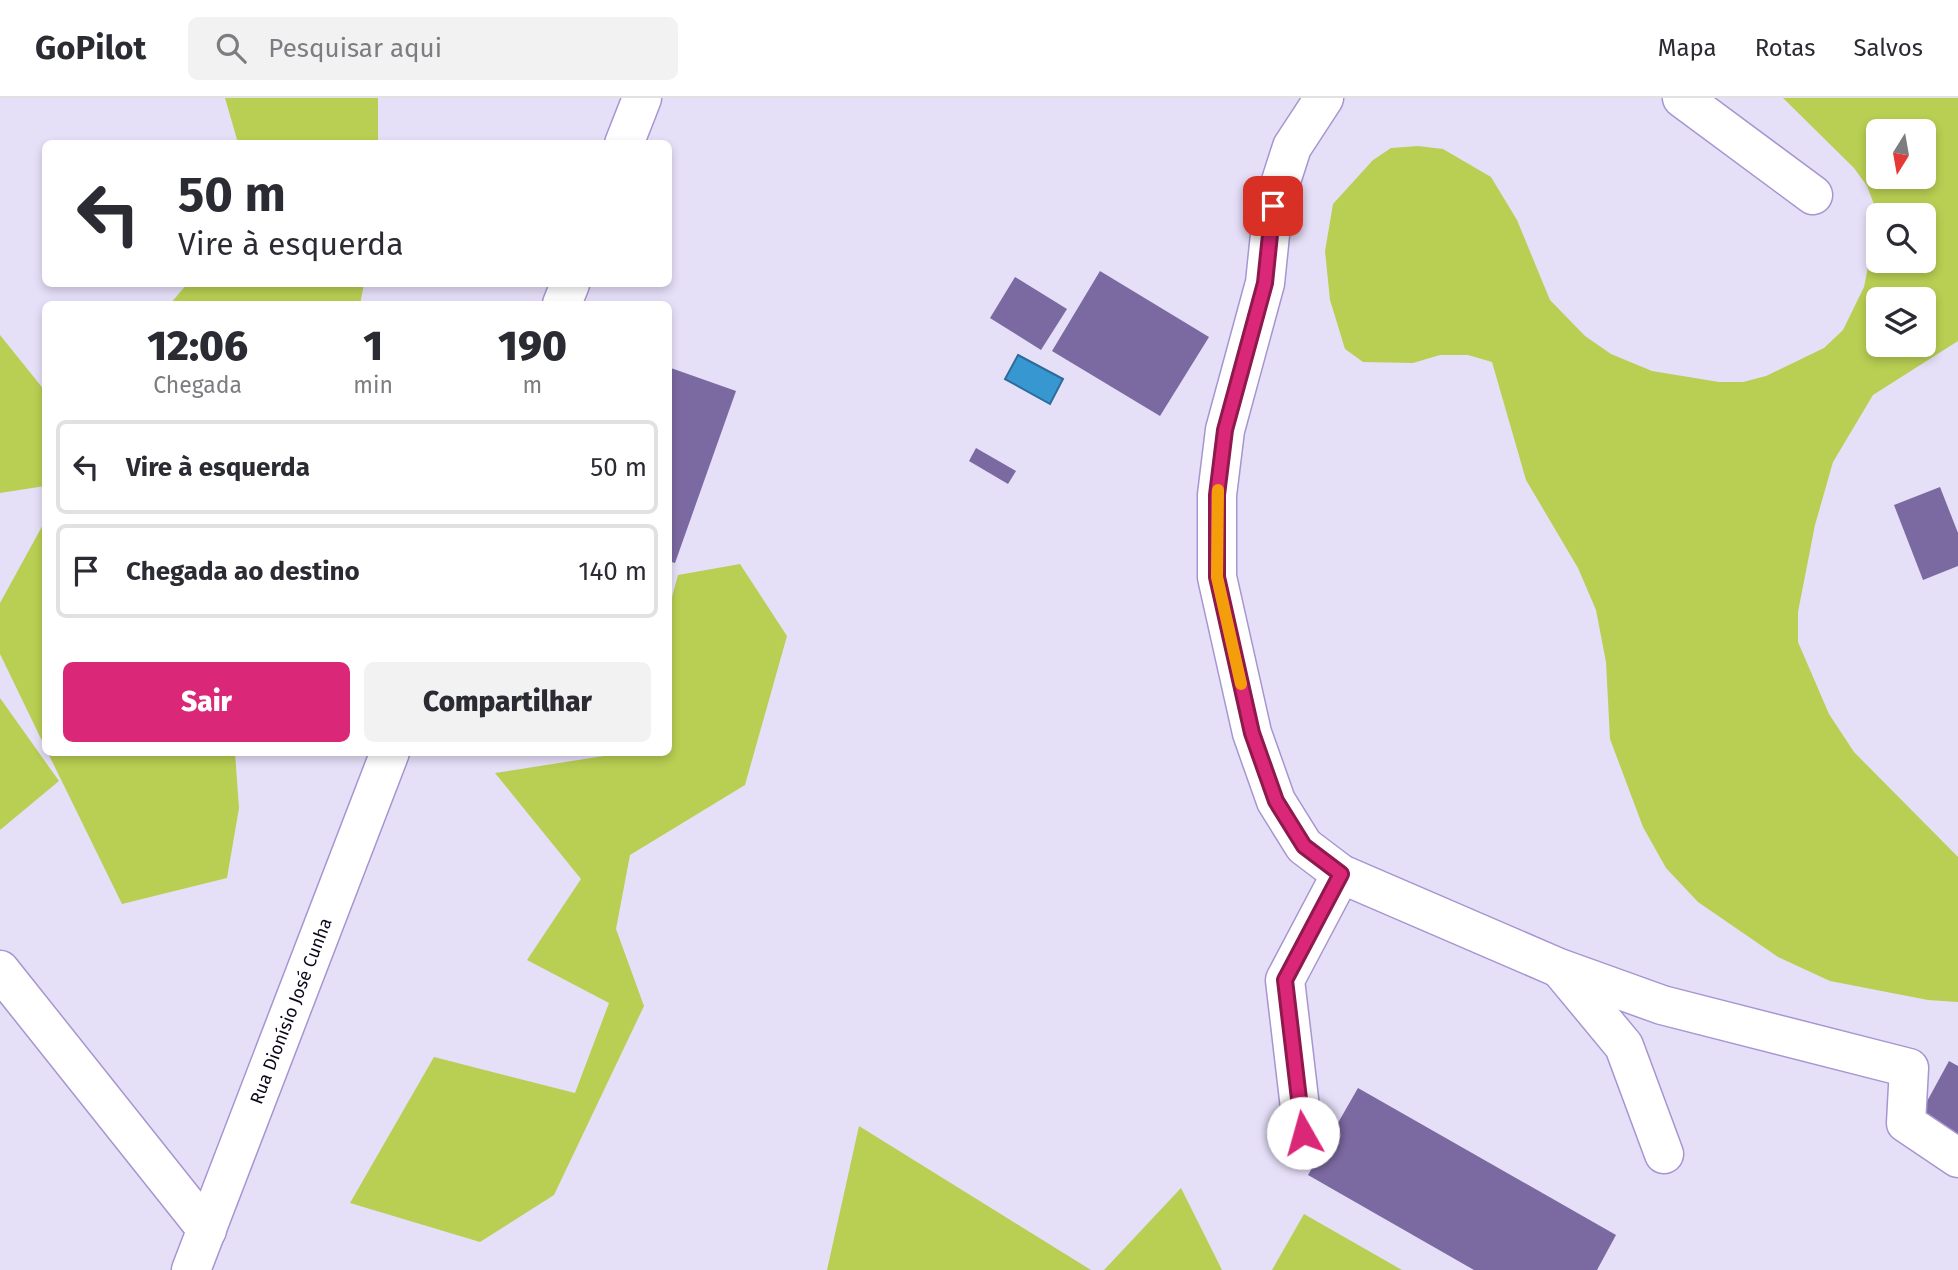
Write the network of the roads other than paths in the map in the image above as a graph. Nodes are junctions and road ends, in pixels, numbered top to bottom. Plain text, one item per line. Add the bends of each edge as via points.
1 (642, 98) edge
2 (1324, 98) edge
3 (1682, 98) edge
4 (626, 140) edge
5 (1813, 195) dead end
6 (388, 756) edge
7 (1341, 874) junction
8 (1559, 968) junction
9 (0, 970) edge
10 (1303, 1133) dead end
11 (1664, 1154) dead end
12 (1958, 1158) edge
13 (207, 1230) junction
14 (191, 1270) edge

1 - 4 street
2 - 7 street via 1292,147 1273,206 1265,283 1225,430 1217,495 1217,577 1252,733 1276,801 1304,846
3 - 5 street
6 - 13 street, Rua Dionísio José Cunha
7 - 8 street
7 - 10 street via 1285,980
8 - 11 street via 1624,1046
8 - 12 street via 1662,1005 1909,1068 1906,1123
9 - 13 street
13 - 14 street, Rua Dionísio José Cunha

